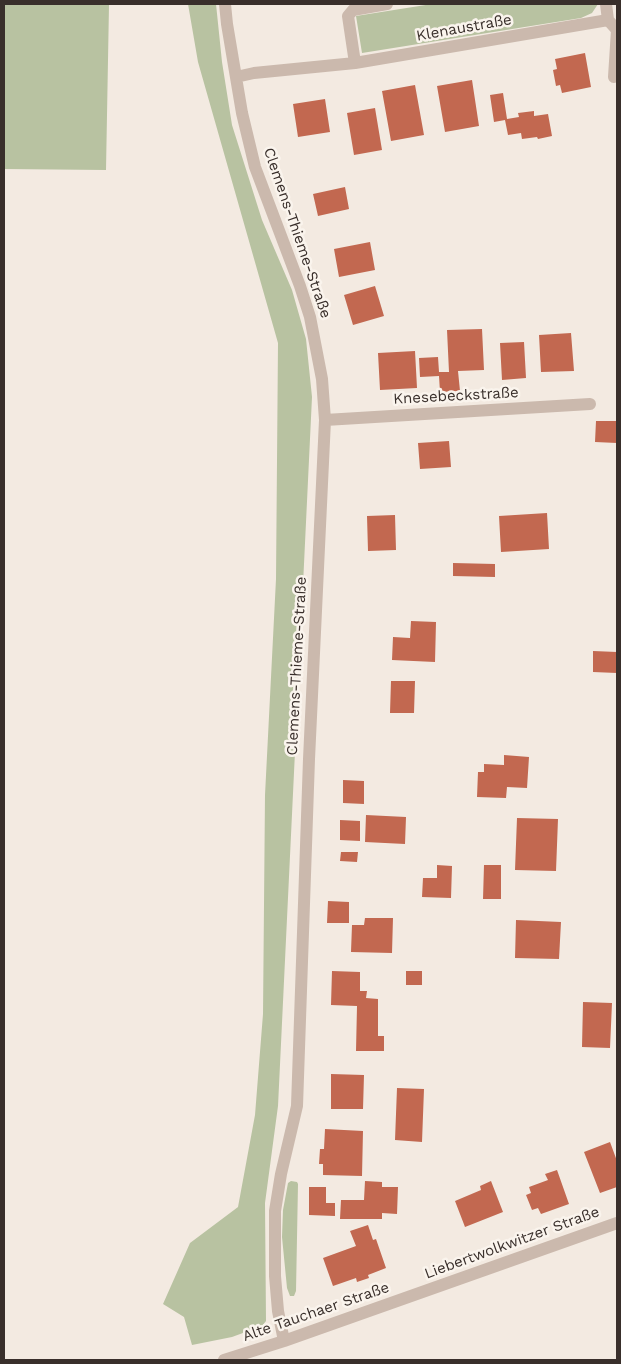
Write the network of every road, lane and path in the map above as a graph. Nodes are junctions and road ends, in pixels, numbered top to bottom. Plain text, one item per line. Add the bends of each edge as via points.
1 (225, 4) edge
2 (387, 4) edge
3 (606, 4) edge
4 (608, 20) junction
5 (355, 63) junction
6 (236, 77) junction
7 (614, 77) dead end
8 (590, 404) dead end
9 (325, 420) junction
10 (617, 1223) edge
11 (418, 1294) joint
12 (284, 1341) junction
13 (224, 1360) edge

1 - 6 street, Clemens-Thieme-Straße
2 - 5 street via 353,10 348,16
3 - 4 street
4 - 5 street, Klenaustraße
4 - 7 street via 616,30
5 - 6 street, Klenaustraße
6 - 9 street, Clemens-Thieme-Straße via 255,167 310,317 322,379
8 - 9 street, Knesebeckstraße
9 - 12 street, Clemens-Thieme-Straße via 297,1106 275,1211 275,1276
10 - 11 street, Liebertwolkwitzer Straße
11 - 12 street, Alte Tauchaer Straße
12 - 13 street, Alte Tauchaer Straße

